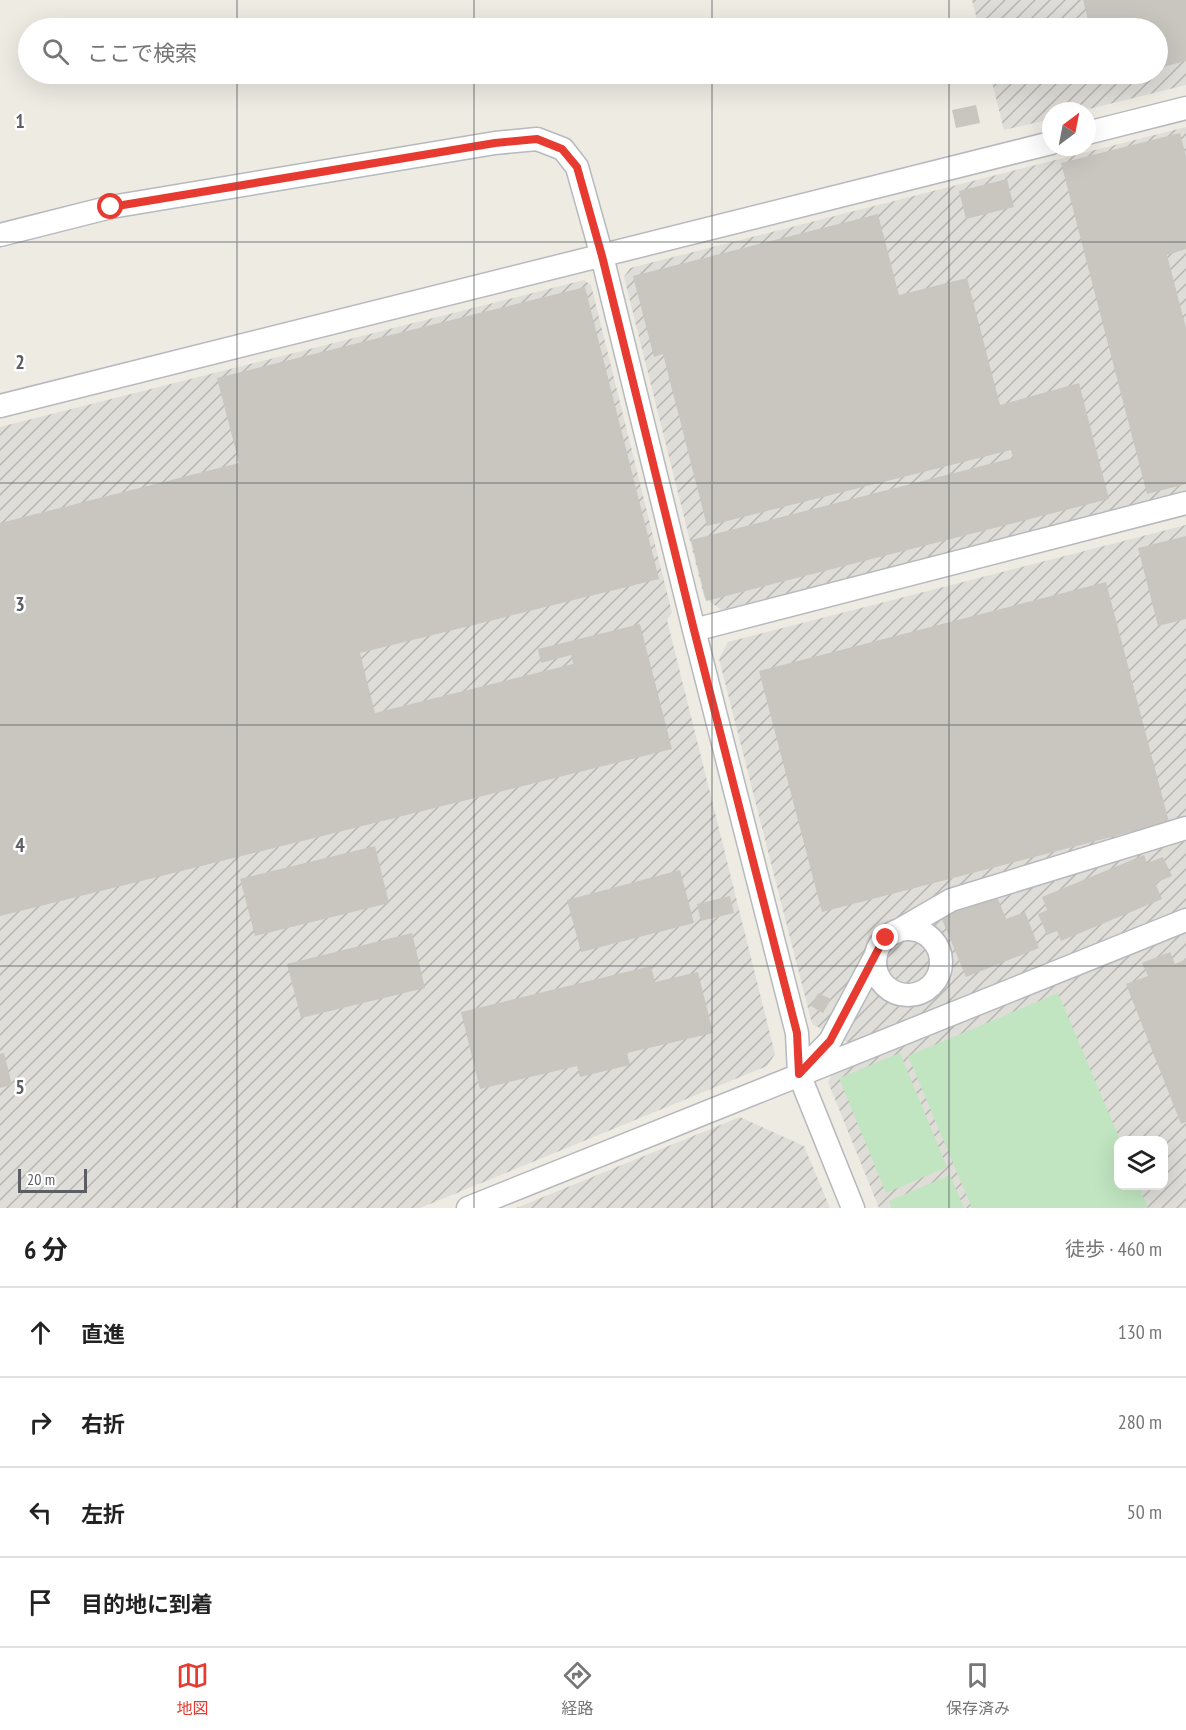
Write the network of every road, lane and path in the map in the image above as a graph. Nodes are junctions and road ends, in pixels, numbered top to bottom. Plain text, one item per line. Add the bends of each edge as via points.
1 (1186, 108) edge
2 (1096, 132) edge
3 (1042, 145) edge
4 (0, 235) edge
5 (602, 256) junction
6 (0, 406) edge
7 (1186, 503) edge
8 (694, 630) junction
9 (1186, 828) edge
10 (1186, 920) edge
11 (894, 933) junction
12 (876, 955) junction
13 (799, 1074) junction
14 (468, 1208) edge
15 (853, 1208) edge

1 - 2 street
3 - 5 street
4 - 5 street via 111,207 537,139 562,149 577,167
5 - 6 street
5 - 8 street
7 - 8 street
8 - 13 street via 797,1033
9 - 11 street via 951,900
10 - 13 street
11 - 12 street
11 - 12 street via 915,930 934,942 941,963 934,983 915,994 894,992 879,976
12 - 13 street via 830,1041
13 - 14 street
13 - 15 street

